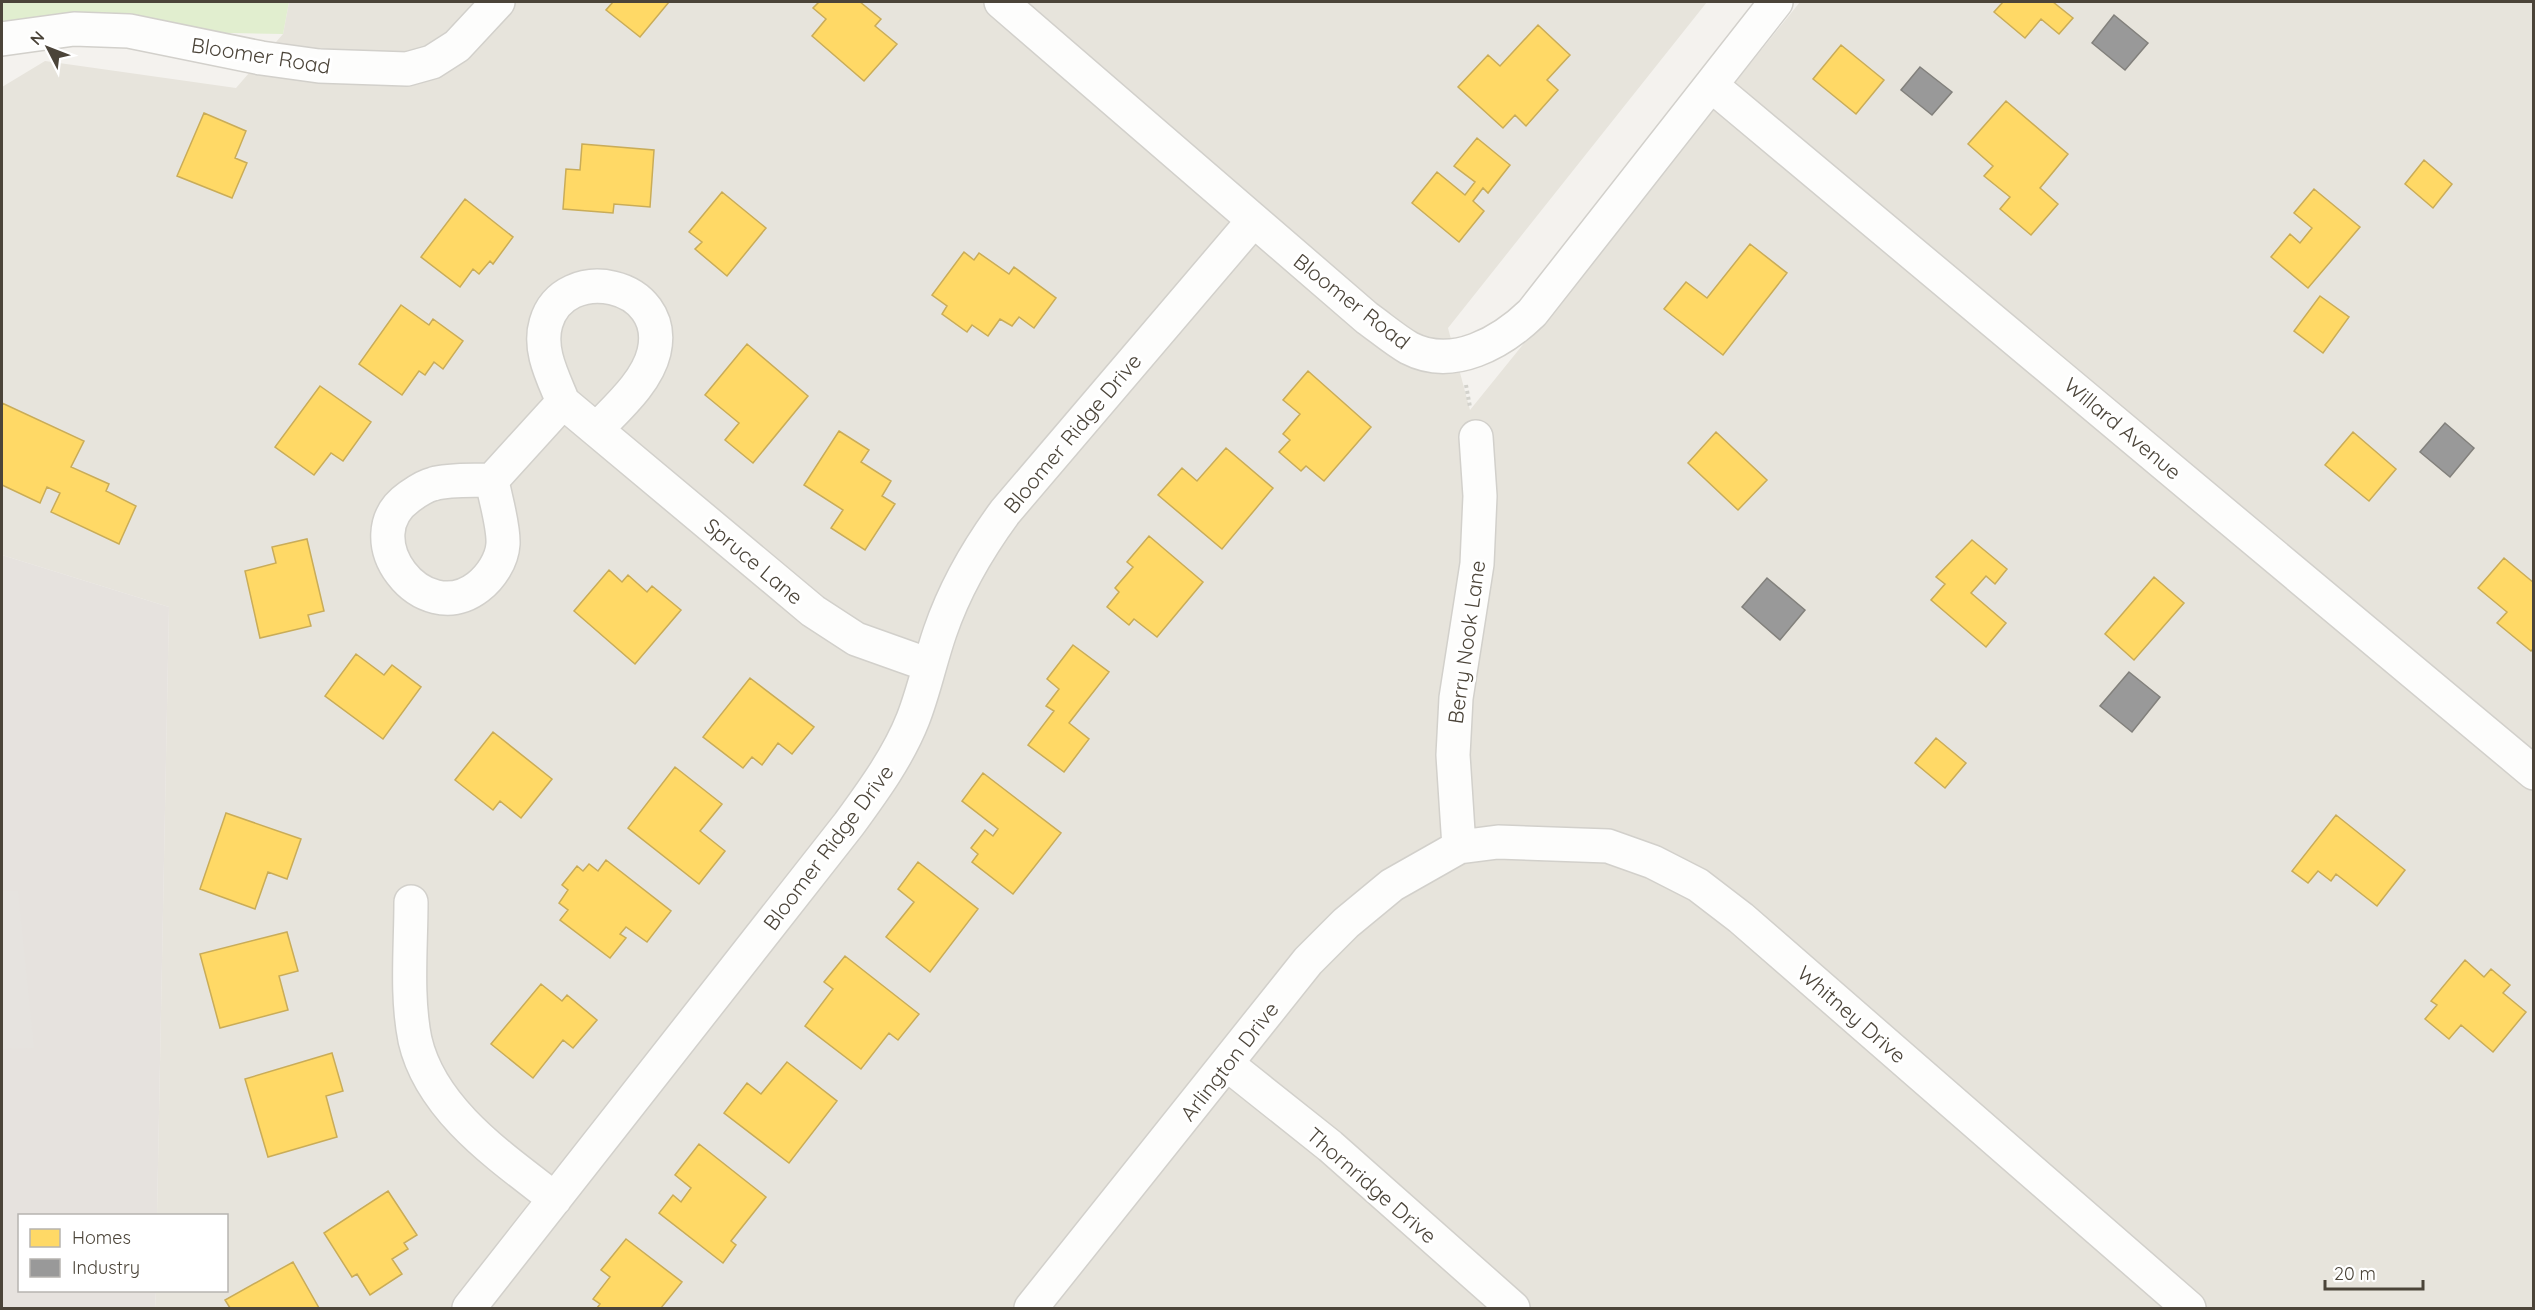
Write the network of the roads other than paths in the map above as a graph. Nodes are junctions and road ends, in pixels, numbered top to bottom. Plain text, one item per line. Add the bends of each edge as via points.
1 (498, 2) edge
2 (1001, 2) edge
3 (1776, 2) edge
4 (2, 39) edge
5 (1711, 85) junction
6 (1253, 221) junction
7 (563, 402) junction
8 (597, 429) junction
9 (1476, 437) road end
10 (492, 480) dead end
11 (929, 665) junction
12 (2534, 773) edge
13 (1459, 847) junction
14 (411, 902) dead end
15 (1227, 1064) junction
16 (555, 1199) junction
17 (470, 1308) edge
18 (1031, 1308) edge
19 (1513, 1308) edge
20 (2189, 1308) edge

1 - 4 street, Bloomer Road via 457,46 432,62 407,69 319,66 129,31 74,29
2 - 6 street, Bloomer Road
3 - 5 street, Bloomer Road
5 - 6 street, Bloomer Road via 1533,313 1499,341 1480,350 1434,356 1411,349 1367,318
5 - 12 street, Willard Avenue
6 - 11 street, Bloomer Ridge Drive via 1005,512 958,586
7 - 8 street, Spruce Lane
7 - 8 street via 544,344 551,313 573,292 591,286 626,291 651,317 656,333 654,354 644,375
7 - 10 street
8 - 11 street, Spruce Lane via 813,611 856,639
9 - 13 street, Berry Nook Lane via 1480,496 1478,564 1456,698 1453,755
11 - 16 street, Bloomer Ridge Drive via 913,718 874,790
13 - 15 street, Arlington Drive via 1392,885 1346,922 1308,961
13 - 20 street, Whitney Drive via 1498,842 1608,846 1653,862 1698,885 1741,918
14 - 16 street via 411,990 416,1040 430,1078 474,1134
15 - 18 street, Arlington Drive
15 - 19 street, Thornridge Drive via 1330,1146
16 - 17 street, Bloomer Ridge Drive

